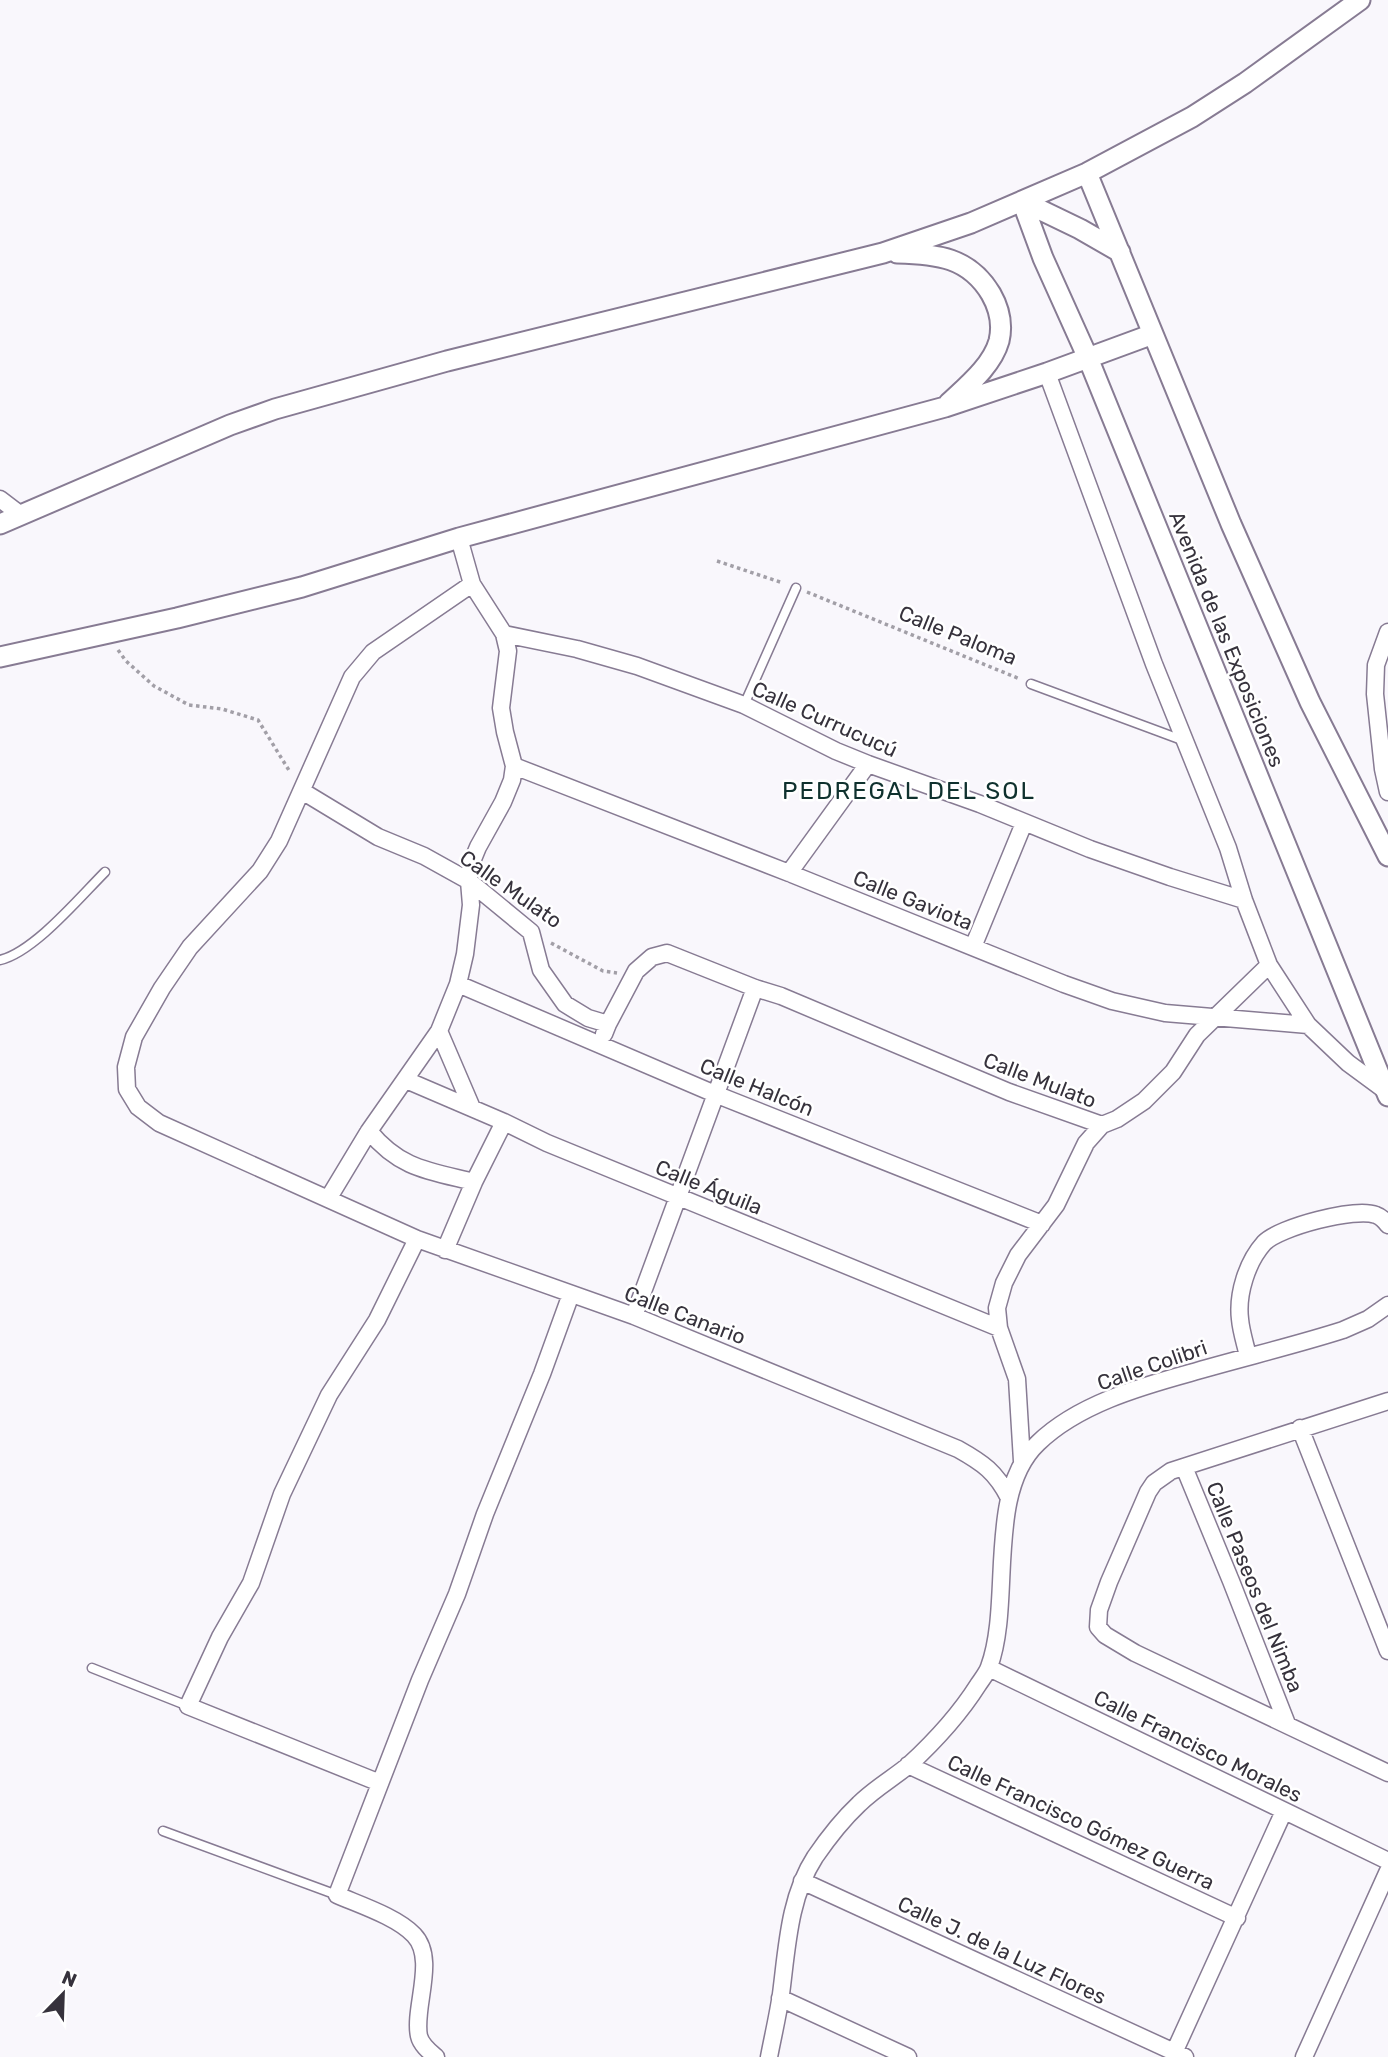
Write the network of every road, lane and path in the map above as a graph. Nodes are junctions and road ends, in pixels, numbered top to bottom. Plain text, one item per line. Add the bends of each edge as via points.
1 (1360, 0) edge
2 (1087, 173) junction
3 (1022, 201) junction
4 (1120, 252) junction
5 (883, 253) junction
6 (1153, 334) junction
7 (1088, 358) junction
8 (1047, 373) junction
9 (945, 407) junction
10 (0, 499) edge
11 (22, 515) junction
12 (0, 524) edge
13 (459, 538) junction
14 (717, 561) dead end
15 (472, 584) junction
16 (796, 588) junction
17 (1388, 632) edge
18 (108, 633) junction
19 (503, 634) junction
20 (0, 657) edge
21 (1031, 684) joint
22 (744, 705) junction
23 (1185, 741) junction
24 (868, 764) junction
25 (514, 766) junction
26 (302, 791) junction
27 (1388, 793) edge
28 (1358, 798) junction
29 (1024, 823) junction
30 (1388, 856) edge
31 (105, 872) dead end
32 (789, 873) junction
33 (470, 881) junction
34 (1244, 900) junction
35 (531, 932) junction
36 (973, 947) junction
37 (0, 960) edge
38 (1269, 965) junction
39 (636, 971) junction
40 (458, 984) junction
41 (755, 988) junction
42 (1217, 1017) junction
43 (608, 1024) junction
44 (1308, 1025) junction
45 (439, 1031) junction
46 (599, 1044) junction
47 (406, 1080) junction
48 (1387, 1093) edge
49 (715, 1094) junction
50 (472, 1108) junction
51 (504, 1122) junction
52 (1102, 1125) junction
53 (369, 1131) junction
54 (474, 1182) junction
55 (677, 1196) junction
56 (328, 1199) junction
57 (1042, 1224) junction
58 (1388, 1225) edge
59 (418, 1239) junction
60 (445, 1250) junction
61 (571, 1294) junction
62 (1388, 1305) edge
63 (634, 1317) junction
64 (999, 1328) junction
65 (1248, 1356) junction
66 (1388, 1401) edge
67 (1300, 1428) junction
68 (1022, 1461) junction
69 (1184, 1466) junction
70 (1009, 1498) junction
71 (1388, 1651) edge
72 (92, 1668) dead end
73 (989, 1668) junction
74 (188, 1706) junction
75 (1287, 1724) junction
76 (908, 1765) junction
77 (1388, 1773) edge
78 (380, 1783) junction
79 (1284, 1811) junction
80 (163, 1831) dead end
81 (1388, 1861) edge
82 (1388, 1871) edge
83 (802, 1881) junction
84 (337, 1895) junction
85 (1237, 1917) junction
86 (780, 1998) junction
87 (1177, 2055) edge
88 (436, 2057) edge
89 (769, 2057) edge
90 (908, 2057) edge
91 (1304, 2057) edge

1 - 2 street via 1192,117
2 - 3 street
2 - 4 street
3 - 4 street
3 - 5 street
3 - 7 street, Avenida de las Exposiciones via 1042,258
4 - 6 street
5 - 9 street via 917,253 960,262 976,274 997,305 999,342 988,363
5 - 11 street via 447,361 275,409
6 - 7 street
6 - 28 street via 1310,702
7 - 8 street
7 - 48 street, Avenida de las Exposiciones
8 - 9 street
8 - 23 street
9 - 13 street
10 - 11 street
11 - 12 street
13 - 15 street
13 - 18 street via 302,587
14 - 16 path, Calle Paloma
15 - 19 street
15 - 26 street via 373,652 352,677
16 - 21 path, Calle Paloma
16 - 22 lane
17 - 27 street via 1376,665 1376,694
18 - 20 street
18 - 26 path via 126,661 154,686 189,705 258,720
19 - 22 street, Calle Currucucú via 637,666
19 - 25 street via 508,651 501,708
21 - 23 lane, Calle Paloma
22 - 24 street, Calle Currucucú
23 - 34 street
24 - 29 street, Calle Currucucú
24 - 32 street
25 - 32 street, Calle Gaviota
25 - 33 street via 503,802 471,864
26 - 33 street, Calle Mulato via 378,837
26 - 56 street, Calle Canario via 260,871 190,947 162,988 134,1037 126,1067 127,1089 138,1107 159,1123
27 - 28 street
28 - 30 street
29 - 34 street, Calle Currucucú
29 - 36 street
31 - 37 lane via 38,939
32 - 36 street, Calle Gaviota
33 - 35 street, Calle Mulato
33 - 40 street via 470,928
34 - 38 street
35 - 39 path, Calle Mulato via 603,971
35 - 43 street via 541,970 565,1004
36 - 42 street, Calle Gaviota via 1112,1001 1165,1013
38 - 42 street
38 - 44 street
39 - 41 street, Calle Mulato via 652,957 667,953
39 - 43 street
40 - 45 street
40 - 46 street, Calle Halcón
41 - 49 street
41 - 52 street, Calle Mulato
42 - 44 street, Calle Gaviota
42 - 52 street via 1144,1101
43 - 46 street
44 - 48 street
45 - 47 street
45 - 50 street
46 - 49 street, Calle Halcón
47 - 50 street, Calle Águila
47 - 53 street
49 - 55 street
49 - 57 street, Calle Halcón
50 - 51 street, Calle Águila
51 - 54 street
51 - 55 street, Calle Águila
52 - 57 street via 1086,1143
53 - 54 street via 394,1157 410,1166
53 - 56 street
54 - 60 street
55 - 63 street
55 - 64 street, Calle Águila
56 - 59 street, Calle Canario
57 - 64 street via 1004,1283 997,1308
58 - 65 street via 1367,1213 1299,1225 1265,1242 1241,1290 1239,1317
59 - 60 street, Calle Canario
59 - 74 street via 377,1320 329,1395 282,1494 251,1583
60 - 61 street, Calle Canario
61 - 63 street, Calle Canario
61 - 78 street
62 - 65 street, Calle Colibri via 1343,1330
63 - 70 street, Calle Canario via 958,1449 991,1470
64 - 68 street via 1017,1379
65 - 68 street, Calle Colibri via 1133,1389 1096,1405 1063,1424
66 - 67 street
67 - 69 street
67 - 71 street
68 - 70 street, Calle Colibri
69 - 75 street, Calle Paseos del Nimba
69 - 75 street via 1161,1477 1148,1492 1102,1599 1098,1627 1115,1642 1167,1670
70 - 73 street, Calle Colibri via 998,1625
72 - 74 lane
73 - 76 street via 965,1705
73 - 79 street, Calle Francisco Morales
74 - 78 street
75 - 77 street
76 - 83 street via 860,1802 838,1826
76 - 85 street, Calle Francisco Gómez Guerra
78 - 84 street
79 - 81 street, Calle Francisco Morales
79 - 85 street
80 - 84 lane
82 - 91 street
83 - 86 street via 790,1922
83 - 87 street, Calle J. de la Luz Flores
84 - 88 street via 395,1921 415,1936 423,1961 419,2038
85 - 87 street
86 - 89 street
86 - 90 street

